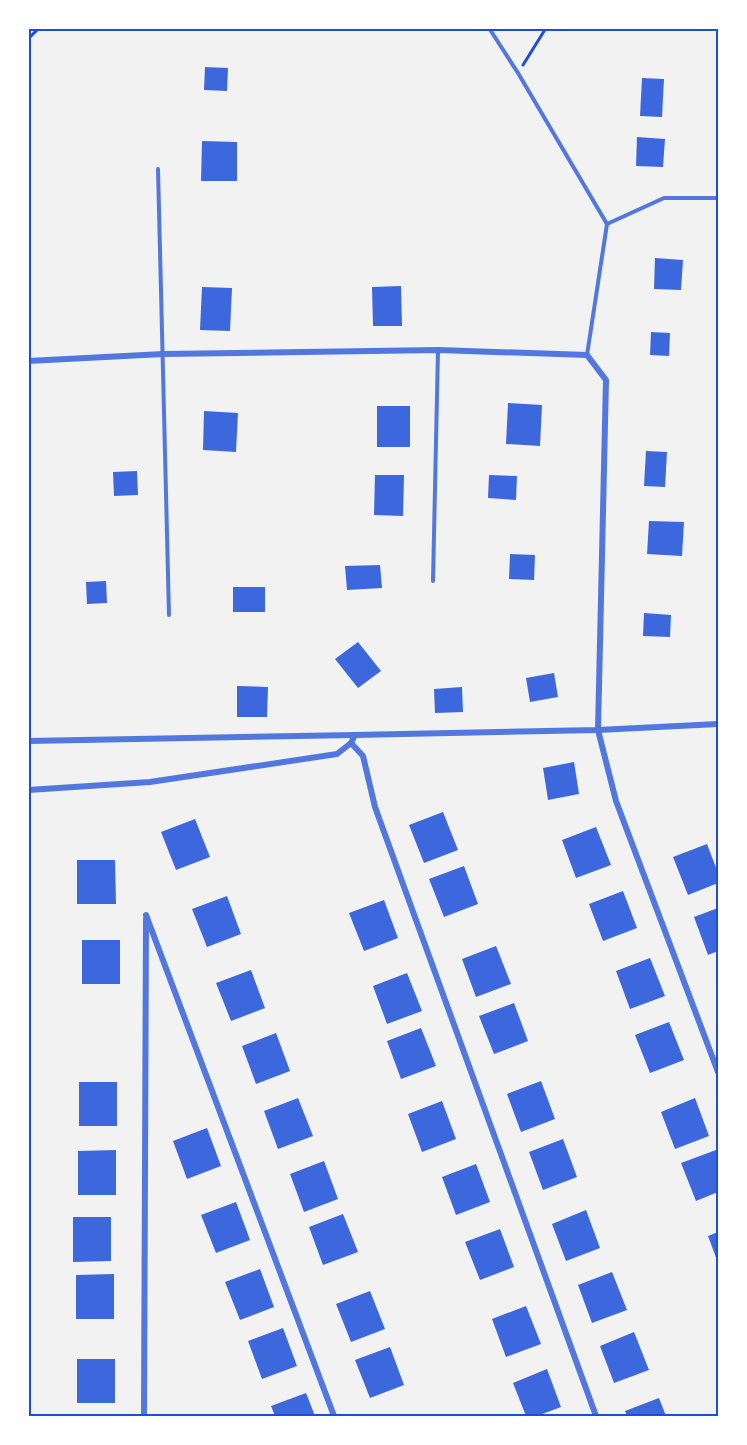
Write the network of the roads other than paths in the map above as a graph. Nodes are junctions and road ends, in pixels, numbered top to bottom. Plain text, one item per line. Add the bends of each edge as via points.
1 (489, 28) edge
2 (158, 169) dead end
3 (718, 198) edge
4 (607, 224) junction
5 (438, 350) junction
6 (163, 354) junction
7 (587, 355) junction
8 (28, 361) edge
9 (434, 581) dead end
10 (170, 615) dead end
11 (718, 724) edge
12 (598, 730) junction
13 (355, 735) junction
14 (28, 741) edge
15 (351, 743) junction
16 (28, 790) edge
17 (718, 1072) edge
18 (144, 1416) edge
19 (334, 1416) edge
20 (596, 1416) edge

1 - 4 lane
2 - 6 lane
3 - 4 lane via 664,198
4 - 7 lane
5 - 6 street
5 - 7 street
5 - 9 lane
6 - 8 street
6 - 10 lane
7 - 12 street via 606,380
11 - 12 street
12 - 13 street
12 - 17 street via 616,801
13 - 14 street
13 - 15 street
15 - 16 street via 337,754 161,781
15 - 20 street via 363,756 375,807
18 - 19 street via 146,915

